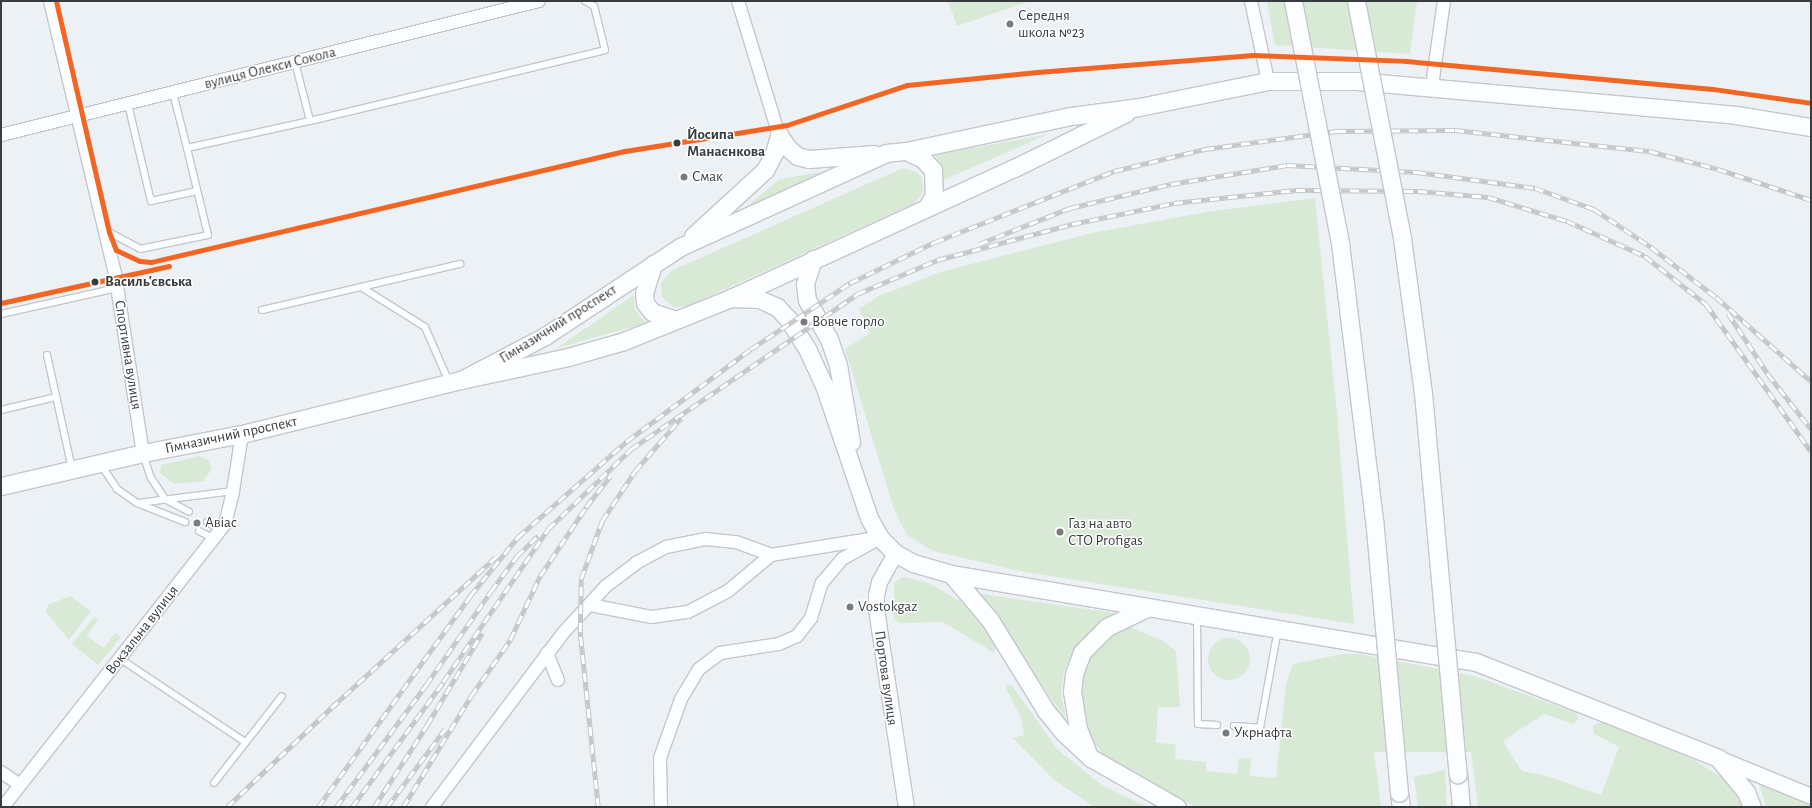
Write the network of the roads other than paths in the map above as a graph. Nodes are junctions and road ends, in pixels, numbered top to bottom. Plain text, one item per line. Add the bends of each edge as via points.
1 (50, 1) edge
2 (539, 1) edge
3 (585, 1) edge
4 (738, 1) edge
5 (1251, 1) edge
6 (1293, 1) edge
7 (1356, 1) edge
8 (1444, 1) edge
9 (295, 62) junction
10 (1268, 81) junction
11 (1432, 86) junction
12 (173, 92) junction
13 (128, 104) junction
14 (1139, 107) junction
15 (76, 117) junction
16 (310, 121) junction
17 (1811, 127) edge
18 (779, 134) junction
19 (1, 135) edge
20 (187, 148) junction
21 (906, 151) junction
22 (886, 153) junction
23 (197, 191) junction
24 (927, 207) junction
25 (104, 229) junction
26 (680, 247) junction
27 (814, 259) junction
28 (460, 264) dead end
29 (653, 264) junction
30 (360, 287) junction
31 (117, 288) junction
32 (731, 298) junction
33 (262, 310) dead end
34 (1, 314) edge
35 (676, 320) junction
36 (47, 355) dead end
37 (455, 382) junction
38 (56, 397) junction
39 (1, 410) edge
40 (242, 434) junction
41 (143, 453) junction
42 (100, 463) junction
43 (73, 470) junction
44 (855, 480) junction
45 (1, 486) edge
46 (233, 491) junction
47 (165, 499) junction
48 (137, 503) junction
49 (189, 512) dead end
50 (185, 522) dead end
51 (208, 522) dead end
52 (199, 531) dead end
53 (217, 534) junction
54 (880, 538) junction
55 (895, 553) junction
56 (771, 555) junction
57 (951, 574) junction
58 (590, 605) junction
59 (1147, 608) junction
60 (1197, 616) junction
61 (1278, 628) junction
62 (547, 653) junction
63 (119, 658) junction
64 (558, 680) dead end
65 (282, 696) dead end
66 (1217, 725) dead end
67 (1234, 726) dead end
68 (245, 742) junction
69 (1091, 758) junction
70 (1718, 758) junction
71 (1, 772) edge
72 (214, 783) dead end
73 (20, 785) junction
74 (1811, 796) edge
75 (1399, 801) edge
76 (1462, 802) edge
77 (3, 807) edge
78 (432, 807) edge
79 (661, 807) edge
80 (906, 807) edge
81 (1177, 807) edge
82 (1752, 807) edge

1 - 15 street, Спортивна вулиця
2 - 9 street, вулиця Олекси Сокола
3 - 16 lane via 594,6 605,50
4 - 18 street
5 - 10 street
6 - 75 main road, bridge via 1340,243 1374,518
7 - 76 main road, bridge via 1402,238 1423,393
8 - 11 street
9 - 12 street, вулиця Олекси Сокола
9 - 16 lane
10 - 11 main road via 1357,81
10 - 14 main road
11 - 17 main road via 1736,115
12 - 13 street, вулиця Олекси Сокола
12 - 20 lane
13 - 15 street, вулиця Олекси Сокола
13 - 23 lane via 152,201
14 - 21 main road via 1071,116
14 - 24 main road, Гімназичний проспект
15 - 19 street, вулиця Олекси Сокола
15 - 25 street, Спортивна вулиця
16 - 20 lane
18 - 22 main road via 787,147 797,156 809,159
18 - 26 main road via 774,153 765,170
20 - 23 lane
21 - 22 main road
21 - 24 main road via 923,159 933,170 934,194
22 - 26 main road
23 - 25 lane via 208,234 140,248
24 - 27 main road, Гімназичний проспект
25 - 31 street, Спортивна вулиця
26 - 29 main road, Гімназичний проспект
27 - 32 main road, Гімназичний проспект
27 - 44 main road via 805,284 807,300 829,338 838,365 851,438
28 - 30 lane
29 - 35 main road via 644,293 645,303 652,312
29 - 37 main road, Гімназичний проспект via 545,336
30 - 33 lane
30 - 37 lane via 425,327
31 - 34 lane
31 - 41 street, Спортивна вулиця
32 - 35 main road, Гімназичний проспект
32 - 44 main road via 759,299 777,307 789,320 808,351 824,385
35 - 37 main road, Гімназичний проспект via 624,341 568,357
36 - 38 lane
37 - 40 main road, Гімназичний проспект
38 - 39 lane
38 - 43 lane
40 - 41 main road, Гімназичний проспект
40 - 46 street, Вокзальна вулиця
41 - 42 main road, Гімназичний проспект
41 - 47 lane via 151,478
42 - 43 main road, Гімназичний проспект
42 - 48 lane via 117,488
43 - 45 main road, Гімназичний проспект
44 - 54 main road via 869,518
46 - 47 lane
46 - 53 street, Вокзальна вулиця via 224,524
47 - 48 lane
47 - 49 lane
48 - 50 lane
51 - 53 lane
52 - 53 lane
53 - 63 street, Вокзальна вулиця
54 - 55 main road
54 - 56 street
54 - 79 street via 842,559 822,583 811,618 797,636 779,644 720,653 699,669 681,700 660,758
55 - 57 main road via 913,563
55 - 80 street, Портова вулиця via 879,582 876,610
56 - 58 street via 728,591 688,612 651,617
56 - 58 street via 736,542 706,539 666,547 636,563 606,586
57 - 59 main road
57 - 69 main road via 990,620 1046,711 1064,733
58 - 62 street
59 - 60 main road
59 - 69 main road via 1107,627 1082,652 1074,674 1074,710 1078,729
60 - 61 main road
60 - 66 lane via 1198,724
61 - 67 lane via 1260,728
61 - 70 main road via 1476,662
62 - 64 street
62 - 78 street via 535,673
63 - 68 lane
63 - 73 street, Вокзальна вулиця
65 - 68 lane
68 - 72 lane
69 - 81 main road
70 - 74 street
70 - 82 main road via 1746,792
71 - 73 street
73 - 77 street, Вокзальна вулиця

